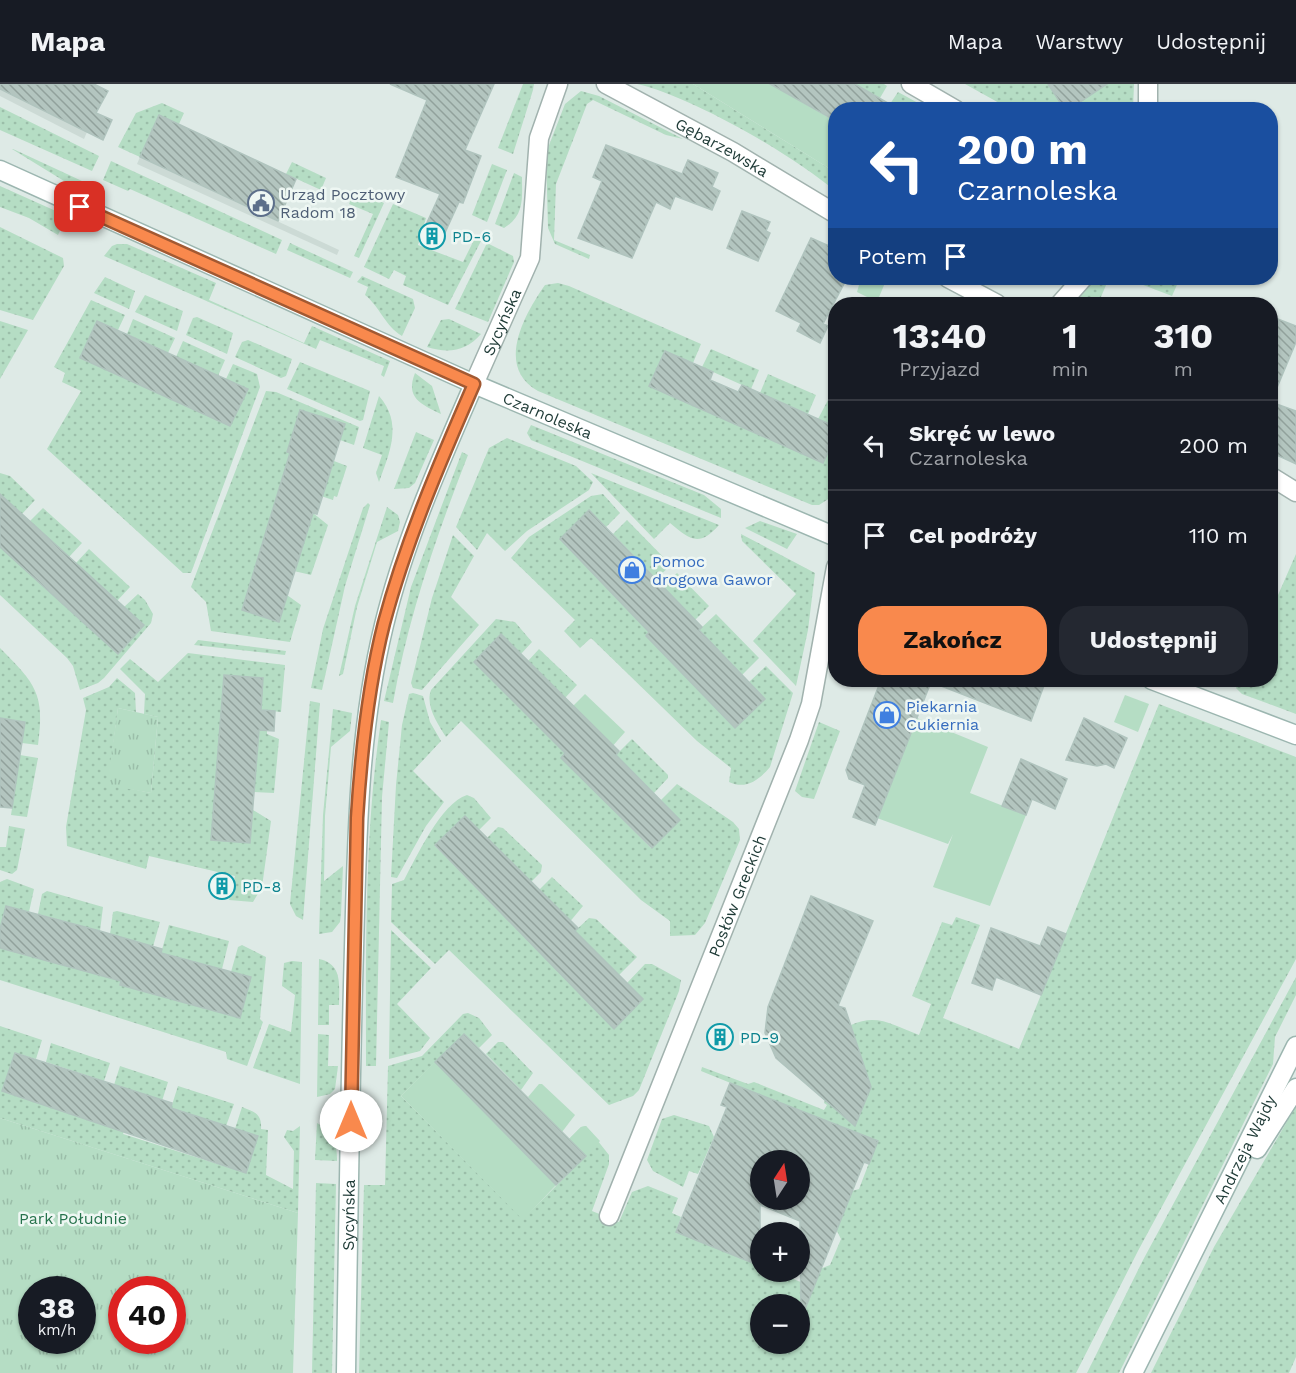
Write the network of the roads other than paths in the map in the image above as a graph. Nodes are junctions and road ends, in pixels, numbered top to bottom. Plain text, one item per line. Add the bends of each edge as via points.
1 (558, 84) edge
2 (606, 84) edge
3 (910, 84) edge
4 (1148, 84) edge
5 (942, 102) edge
6 (1148, 102) edge
7 (0, 170) edge
8 (828, 209) edge
9 (961, 285) edge
10 (1077, 285) edge
11 (984, 297) edge
12 (1066, 297) edge
13 (474, 384) junction
14 (1278, 481) edge
15 (1296, 492) edge
16 (828, 534) edge
17 (828, 611) edge
18 (1170, 687) edge
19 (1296, 735) edge
20 (1296, 1046) edge
21 (1296, 1088) edge
22 (609, 1215) dead end
23 (1210, 1221) junction
24 (346, 1373) edge
25 (1134, 1373) edge

1 - 13 street, Sycyńska via 539,138 531,258
2 - 8 street, Gębarzewska via 733,152
3 - 5 street
4 - 6 street
7 - 13 street, Czarnoleska
9 - 11 street
10 - 12 street
13 - 16 street, Czarnoleska
13 - 24 street, Sycyńska via 396,582 378,650 360,769
14 - 15 street
17 - 22 street, Posłów Greckich via 811,704 799,740
18 - 19 street
20 - 23 street, Andrzeja Wajdy
21 - 23 street, Andrzeja Wajdy
23 - 25 street, Andrzeja Wajdy

